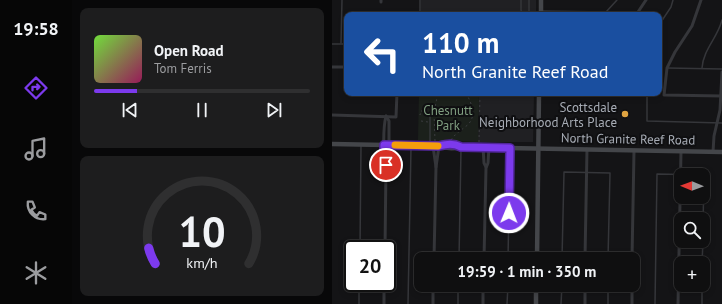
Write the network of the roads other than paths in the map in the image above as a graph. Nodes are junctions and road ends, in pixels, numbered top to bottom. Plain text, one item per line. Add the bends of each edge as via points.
1 (342, 0) edge
2 (420, 0) edge
3 (521, 0) edge
4 (529, 0) edge
5 (541, 0) edge
6 (617, 0) edge
7 (646, 0) edge
8 (673, 0) edge
9 (701, 0) edge
10 (420, 12) edge
11 (522, 12) edge
12 (529, 12) edge
13 (541, 12) edge
14 (606, 12) edge
15 (638, 12) edge
16 (662, 20) edge
17 (722, 20) edge
18 (341, 43) junction
19 (332, 44) edge
20 (344, 44) edge
21 (332, 67) edge
22 (344, 67) edge
23 (667, 68) junction
24 (702, 69) junction
25 (722, 71) edge
26 (397, 96) edge
27 (538, 96) edge
28 (647, 96) edge
29 (722, 96) edge
30 (430, 113) dead end
31 (332, 115) edge
32 (386, 116) junction
33 (717, 123) junction
34 (722, 123) edge
35 (384, 130) junction
36 (389, 130) junction
37 (332, 144) edge
38 (432, 144) junction
39 (361, 145) junction
40 (386, 145) junction
41 (411, 146) junction
42 (439, 146) junction
43 (461, 147) junction
44 (483, 147) junction
45 (489, 147) junction
46 (510, 148) junction
47 (538, 148) junction
48 (587, 149) junction
49 (634, 151) junction
50 (681, 152) junction
51 (714, 152) junction
52 (722, 152) edge
53 (436, 167) junction
54 (486, 168) junction
55 (681, 168) edge
56 (587, 172) junction
57 (674, 174) edge
58 (680, 204) edge
59 (360, 240) edge
60 (385, 240) edge
61 (434, 252) edge
62 (459, 252) edge
63 (484, 252) edge
64 (508, 252) edge
65 (537, 252) edge
66 (562, 252) edge
67 (586, 252) edge
68 (608, 252) edge
69 (632, 252) edge
70 (359, 292) edge
71 (384, 292) edge
72 (433, 292) edge
73 (458, 292) edge
74 (483, 292) edge
75 (508, 292) edge
76 (536, 292) edge
77 (562, 292) edge
78 (585, 292) edge
79 (608, 292) edge
80 (632, 292) edge
81 (702, 292) edge
82 (359, 304) edge
83 (384, 304) edge
84 (408, 304) edge
85 (433, 304) edge
86 (458, 304) edge
87 (483, 304) edge
88 (508, 304) edge
89 (536, 304) edge
90 (561, 304) edge
91 (585, 304) edge
92 (608, 304) edge
93 (632, 304) edge
94 (655, 304) edge
95 (678, 304) edge
96 (702, 304) edge

1 - 18 lane
2 - 10 lane
3 - 11 lane
4 - 12 lane
5 - 13 street
6 - 14 lane
7 - 15 street
8 - 16 lane
9 - 23 street via 692,26
17 - 24 lane via 703,59
18 - 19 lane
18 - 20 lane
21 - 22 street
23 - 24 lane
23 - 29 street via 664,95
24 - 25 lane
25 - 29 street
26 - 32 street via 396,116
27 - 47 street
28 - 33 lane via 647,121
29 - 33 street
30 - 38 lane
31 - 32 street
32 - 35 street
32 - 36 street
33 - 34 lane
33 - 51 street
35 - 36 street
35 - 40 street
36 - 40 street
37 - 39 street, North Granite Reef Road
38 - 41 street, North Granite Reef Road
38 - 42 street, North Granite Reef Road
38 - 53 street
39 - 40 street, North Granite Reef Road
39 - 59 lane
40 - 41 street, North Granite Reef Road
40 - 60 street via 389,158 386,165
41 - 84 lane
42 - 43 street, North Granite Reef Road via 450,149
42 - 53 street
43 - 44 street, North Granite Reef Road
43 - 62 lane
44 - 45 street, North Granite Reef Road
44 - 54 street
45 - 46 street, North Granite Reef Road
45 - 54 street
46 - 47 street, North Granite Reef Road
46 - 64 lane
47 - 48 street, North Granite Reef Road
47 - 65 street
48 - 49 street, North Granite Reef Road
48 - 56 street
49 - 50 street, North Granite Reef Road
49 - 69 street
50 - 51 street, North Granite Reef Road
50 - 55 street
51 - 52 street, North Granite Reef Road
53 - 61 street
54 - 63 street
56 - 66 lane via 564,172
56 - 67 street
56 - 68 lane via 610,173
57 - 94 lane via 657,174
58 - 95 street
70 - 82 lane
71 - 83 street
72 - 85 street
73 - 86 lane
74 - 87 street
75 - 88 lane
76 - 89 street
77 - 90 lane
78 - 91 street
79 - 92 lane
80 - 93 street
81 - 96 lane

